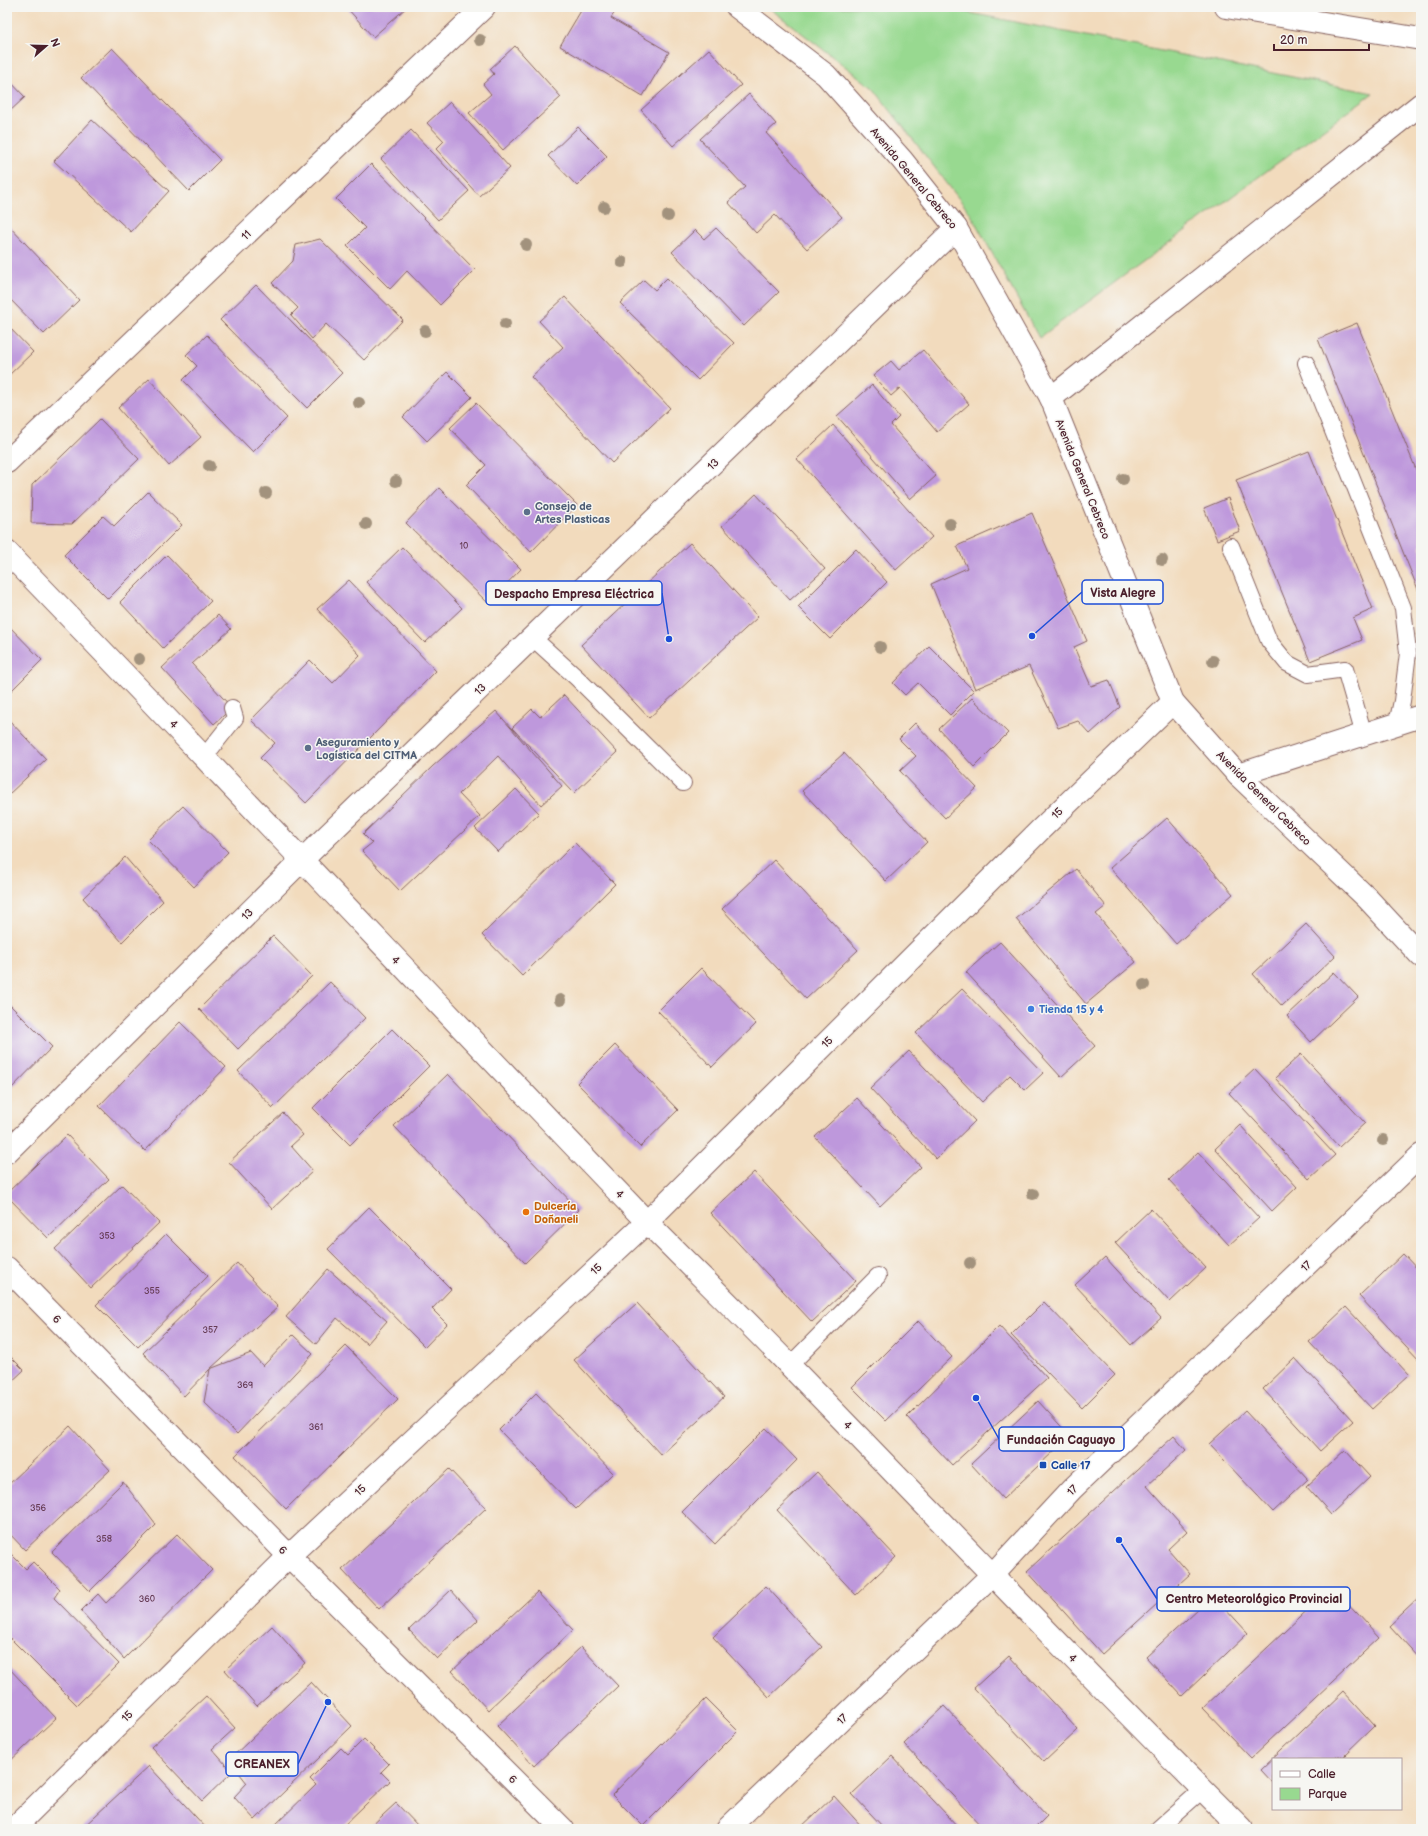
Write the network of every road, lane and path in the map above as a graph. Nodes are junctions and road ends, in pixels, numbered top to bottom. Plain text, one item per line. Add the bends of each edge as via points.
1 (484, 7) edge
2 (737, 7) edge
3 (1226, 7) edge
4 (1421, 39) edge
5 (1421, 104) edge
6 (956, 228) junction
7 (1306, 362) dead end
8 (1051, 398) junction
9 (7, 462) edge
10 (1231, 546) dead end
11 (7, 552) edge
12 (532, 638) junction
13 (1172, 702) junction
14 (232, 708) dead end
15 (1421, 716) edge
16 (1397, 724) junction
17 (1364, 735) junction
18 (205, 756) junction
19 (1238, 775) junction
20 (683, 783) dead end
21 (301, 861) junction
22 (1421, 956) edge
23 (7, 1152) edge
24 (1421, 1155) edge
25 (647, 1222) junction
26 (7, 1268) edge
27 (878, 1276) dead end
28 (790, 1365) junction
29 (289, 1556) junction
30 (992, 1575) junction
31 (1202, 1790) junction
32 (13, 1829) edge
33 (563, 1829) edge
34 (727, 1829) edge
35 (1158, 1829) edge
36 (1242, 1829) edge

1 - 9 main road, 11
2 - 6 main road, Avenida General Cebreco via 826,75 902,160
3 - 4 main road
5 - 8 main road
6 - 8 main road, Avenida General Cebreco
6 - 12 main road, 13
7 - 16 lane via 1403,608 1408,653
8 - 13 main road, Avenida General Cebreco
10 - 17 lane via 1269,641 1287,663 1308,674 1345,669
11 - 18 main road, 4
12 - 20 lane via 577,678
12 - 21 main road, 13
13 - 19 main road, Avenida General Cebreco
13 - 25 main road, 15
14 - 18 lane via 235,718
15 - 16 main road
16 - 17 main road
17 - 19 main road
18 - 21 main road, 4
19 - 22 main road, Avenida General Cebreco via 1367,898
21 - 23 main road, 13
21 - 25 main road, 4
24 - 30 main road, 17 via 1072,1489
25 - 28 main road, 4
25 - 29 main road, 15
26 - 29 main road, 6
27 - 28 lane
28 - 30 main road, 4
29 - 32 main road, 15
29 - 33 main road, 6
30 - 31 main road, 4
30 - 34 main road, 17
31 - 35 lane
31 - 36 main road, 4

